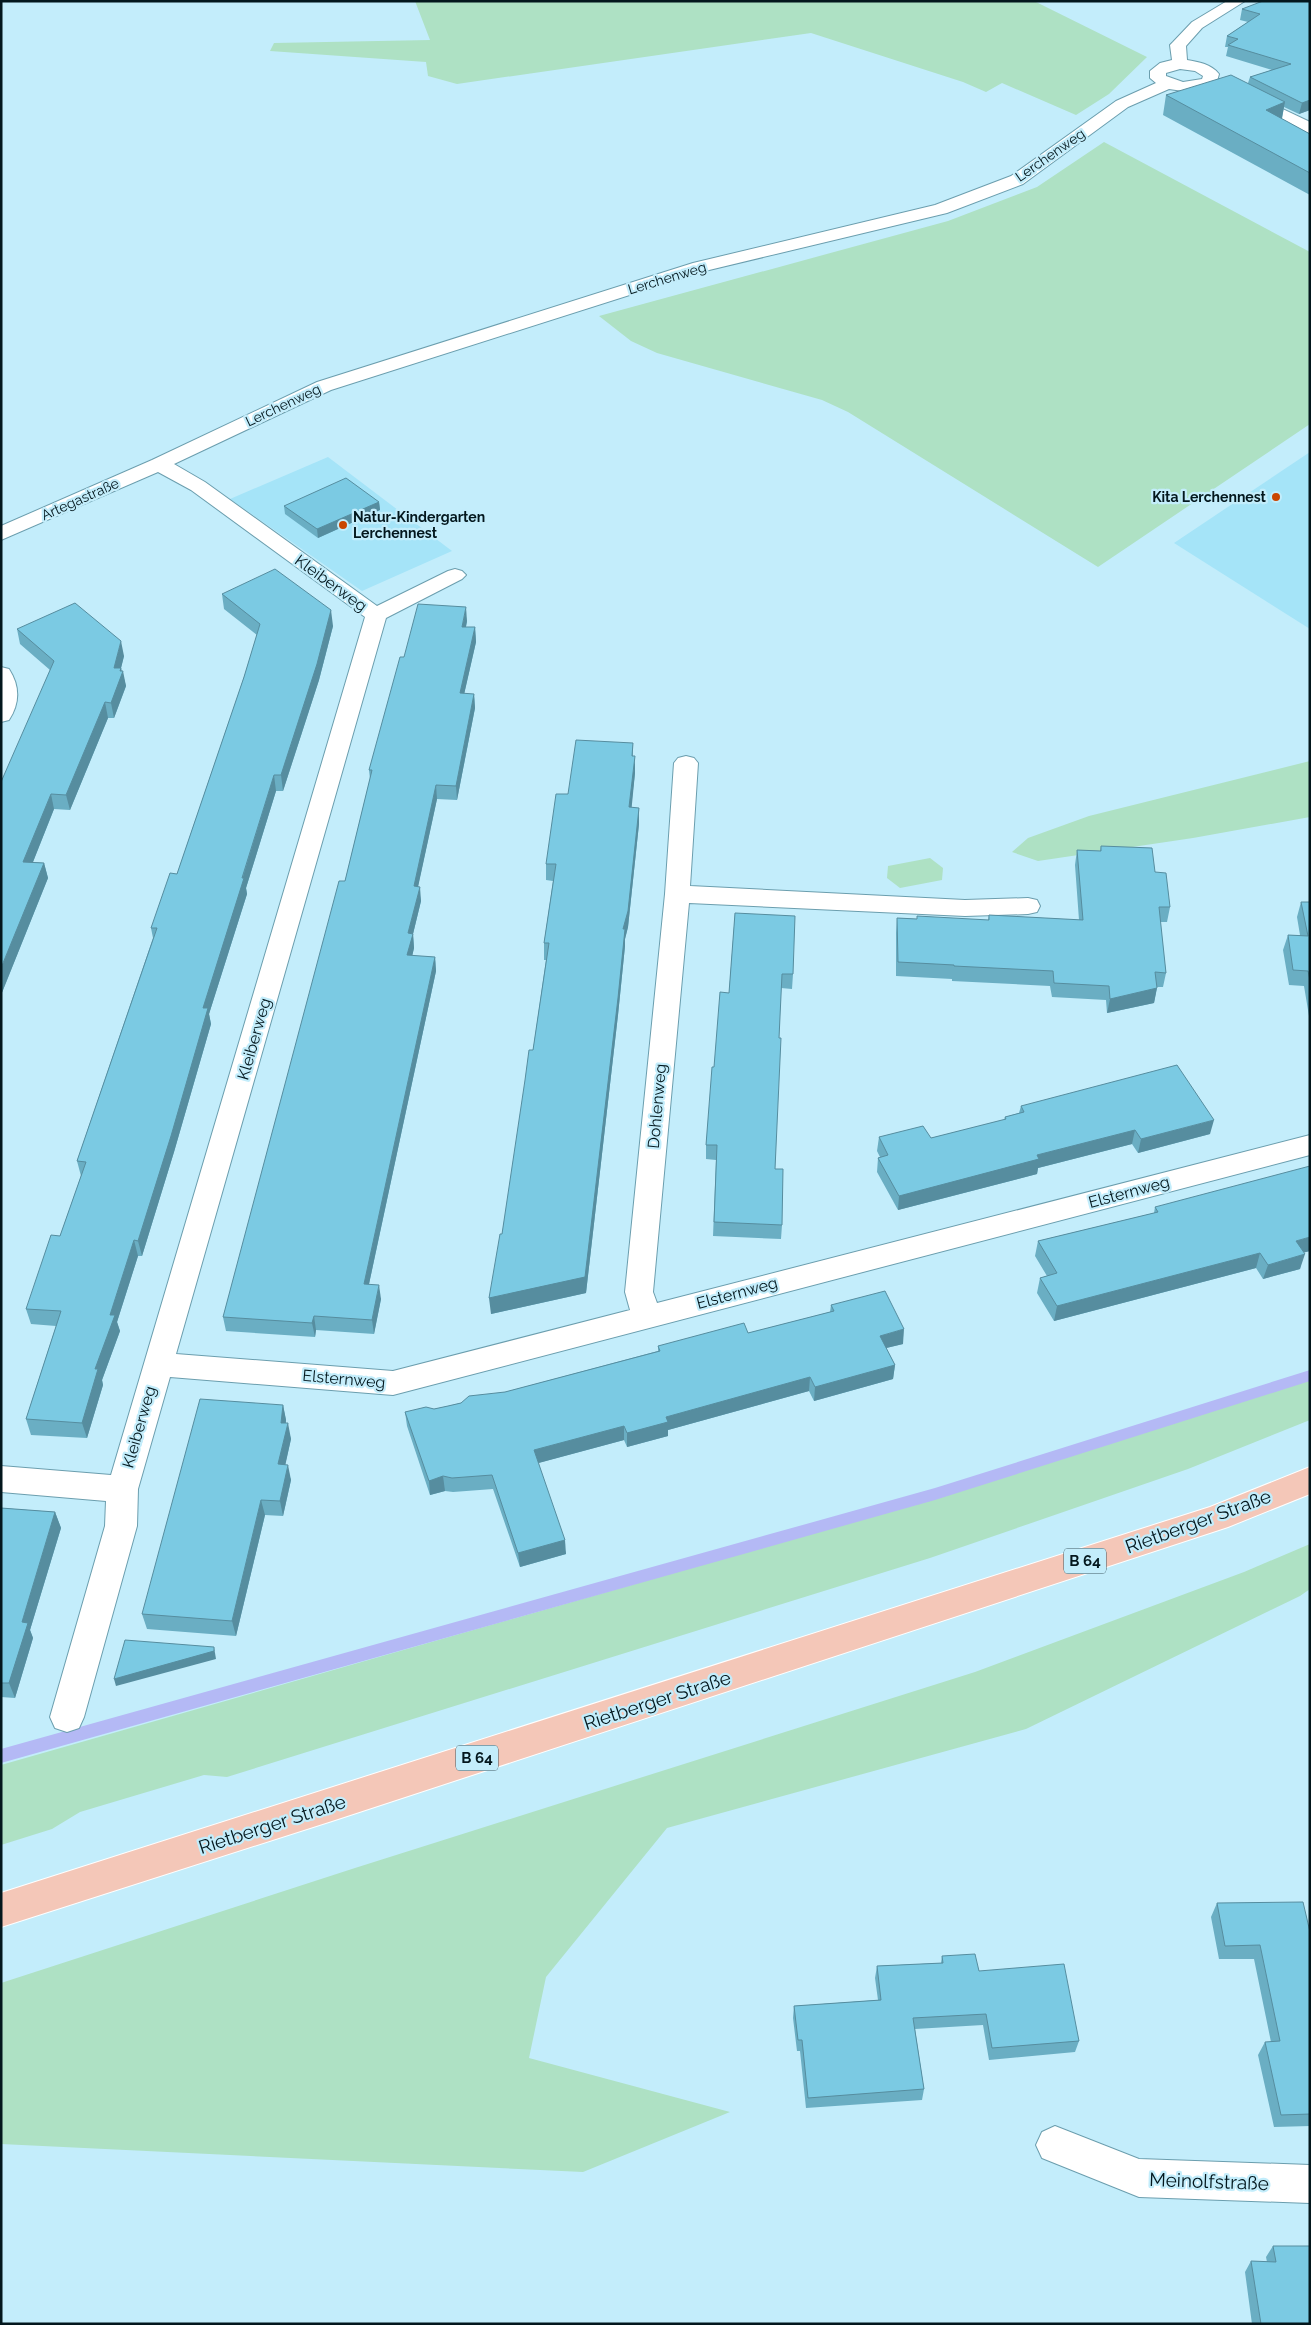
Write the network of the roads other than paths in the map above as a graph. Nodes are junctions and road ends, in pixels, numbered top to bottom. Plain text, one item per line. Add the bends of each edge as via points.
1 (1238, 1) edge
2 (1180, 64) junction
3 (1167, 84) junction
4 (1239, 93) edge
5 (1309, 128) edge
6 (159, 464) junction
7 (1, 534) edge
8 (455, 576) dead end
9 (376, 616) junction
10 (1, 674) edge
11 (1, 715) edge
12 (686, 763) dead end
13 (677, 894) junction
14 (1028, 906) dead end
15 (1310, 1145) edge
16 (646, 1317) junction
17 (158, 1364) junction
18 (1, 1479) edge
19 (1310, 1480) edge
20 (122, 1489) junction
21 (67, 1717) dead end
22 (1, 1910) edge
23 (1055, 2146) dead end
24 (1310, 2184) edge

1 - 2 street via 1197,26 1178,44
2 - 3 street via 1158,71 1158,78
2 - 3 street via 1199,67 1211,74 1217,84 1199,87
3 - 6 street, Lerchenweg via 1122,104 1017,180 941,209 699,268 324,386
4 - 5 street
6 - 7 street, Artegastraße
6 - 9 street, Kleiberweg via 198,486
8 - 9 street
9 - 17 street, Kleiberweg
10 - 11 street via 8,688 7,703
12 - 13 street, Dohlenweg
13 - 14 street via 965,908
13 - 16 street, Dohlenweg via 639,1292
15 - 16 street, Elsternweg
16 - 17 street, Elsternweg via 392,1383
17 - 20 street, Kleiberweg
18 - 20 street
19 - 22 main road, Rietberger Straße / B 64 via 1217,1518
20 - 21 street, Kleiberweg via 121,1526
23 - 24 street, Meinolfstraße via 1139,2178

